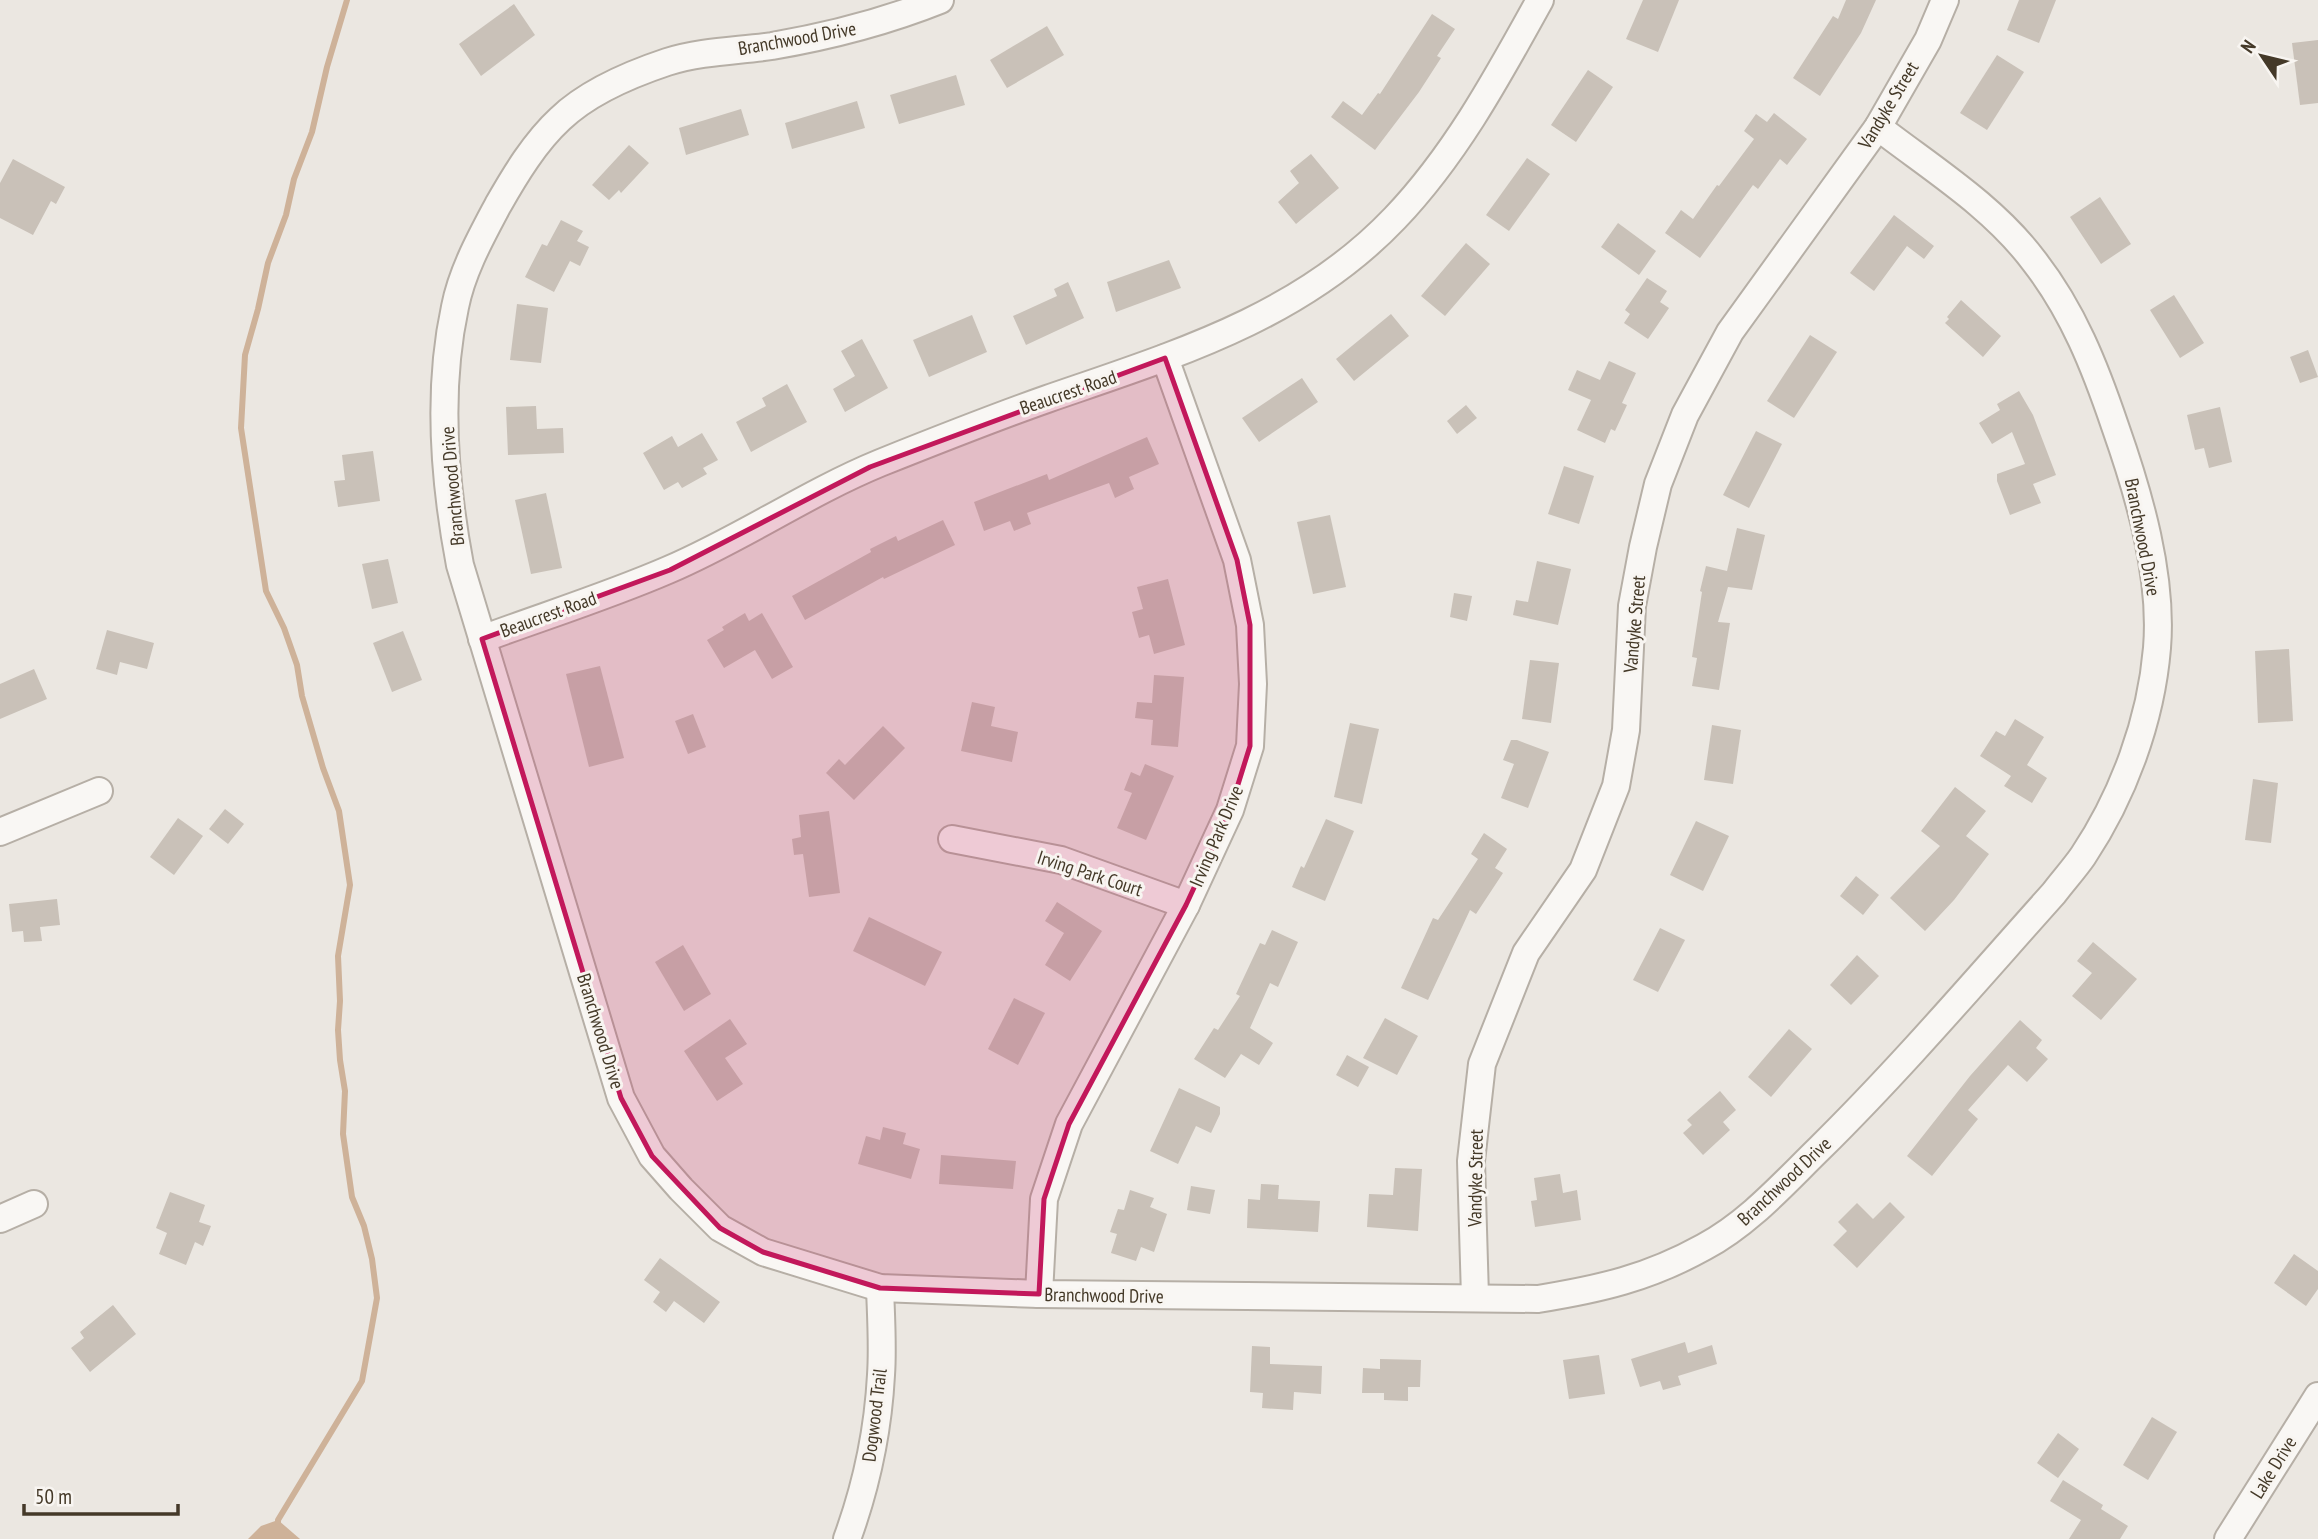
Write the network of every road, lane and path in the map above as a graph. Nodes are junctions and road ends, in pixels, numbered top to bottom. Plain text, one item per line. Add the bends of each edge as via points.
1 (940, 0) edge
2 (1541, 0) edge
3 (1945, 0) edge
4 (1878, 127) junction
5 (1166, 358) junction
6 (482, 639) junction
7 (99, 791) dead end
8 (0, 832) edge
9 (952, 839) dead end
10 (1186, 905) junction
11 (34, 1204) dead end
12 (0, 1219) edge
13 (880, 1288) junction
14 (1039, 1294) junction
15 (1475, 1297) junction
16 (2318, 1396) edge
17 (847, 1539) edge
18 (2228, 1539) edge

1 - 6 street, Branchwood Drive via 843,33 704,53 624,79 561,118 509,185 467,269 455,305 446,388 446,463 453,528
2 - 5 street, Beaucrest Road via 1458,139 1394,219 1360,251 1284,306
3 - 4 street, Vandyke Street via 1928,40
4 - 15 street, Vandyke Street via 1730,332 1685,415 1658,484 1632,606 1626,730 1616,786 1583,870 1526,953 1482,1065 1471,1161
4 - 15 street, Branchwood Drive via 1967,195 2034,260 2098,374 2140,508 2157,610 2157,647 2141,730 2106,817 2054,894 1846,1122 1747,1217 1706,1246 1629,1280 1538,1299
5 - 6 street, Beaucrest Road via 978,423 870,467 670,570
5 - 10 street, Irving Park Drive via 1237,560 1250,625 1253,684 1250,746 1230,810
6 - 13 street, Branchwood Drive via 621,1098 652,1156 720,1228 763,1252
7 - 8 street
9 - 10 street, Irving Park Court via 1061,860
10 - 14 street, Irving Park Drive via 1069,1124 1044,1199
11 - 12 street
13 - 14 street, Branchwood Drive
13 - 17 street, Dogwood Trail via 877,1419 867,1474
14 - 15 street, Branchwood Drive
16 - 18 street, Lake Drive

